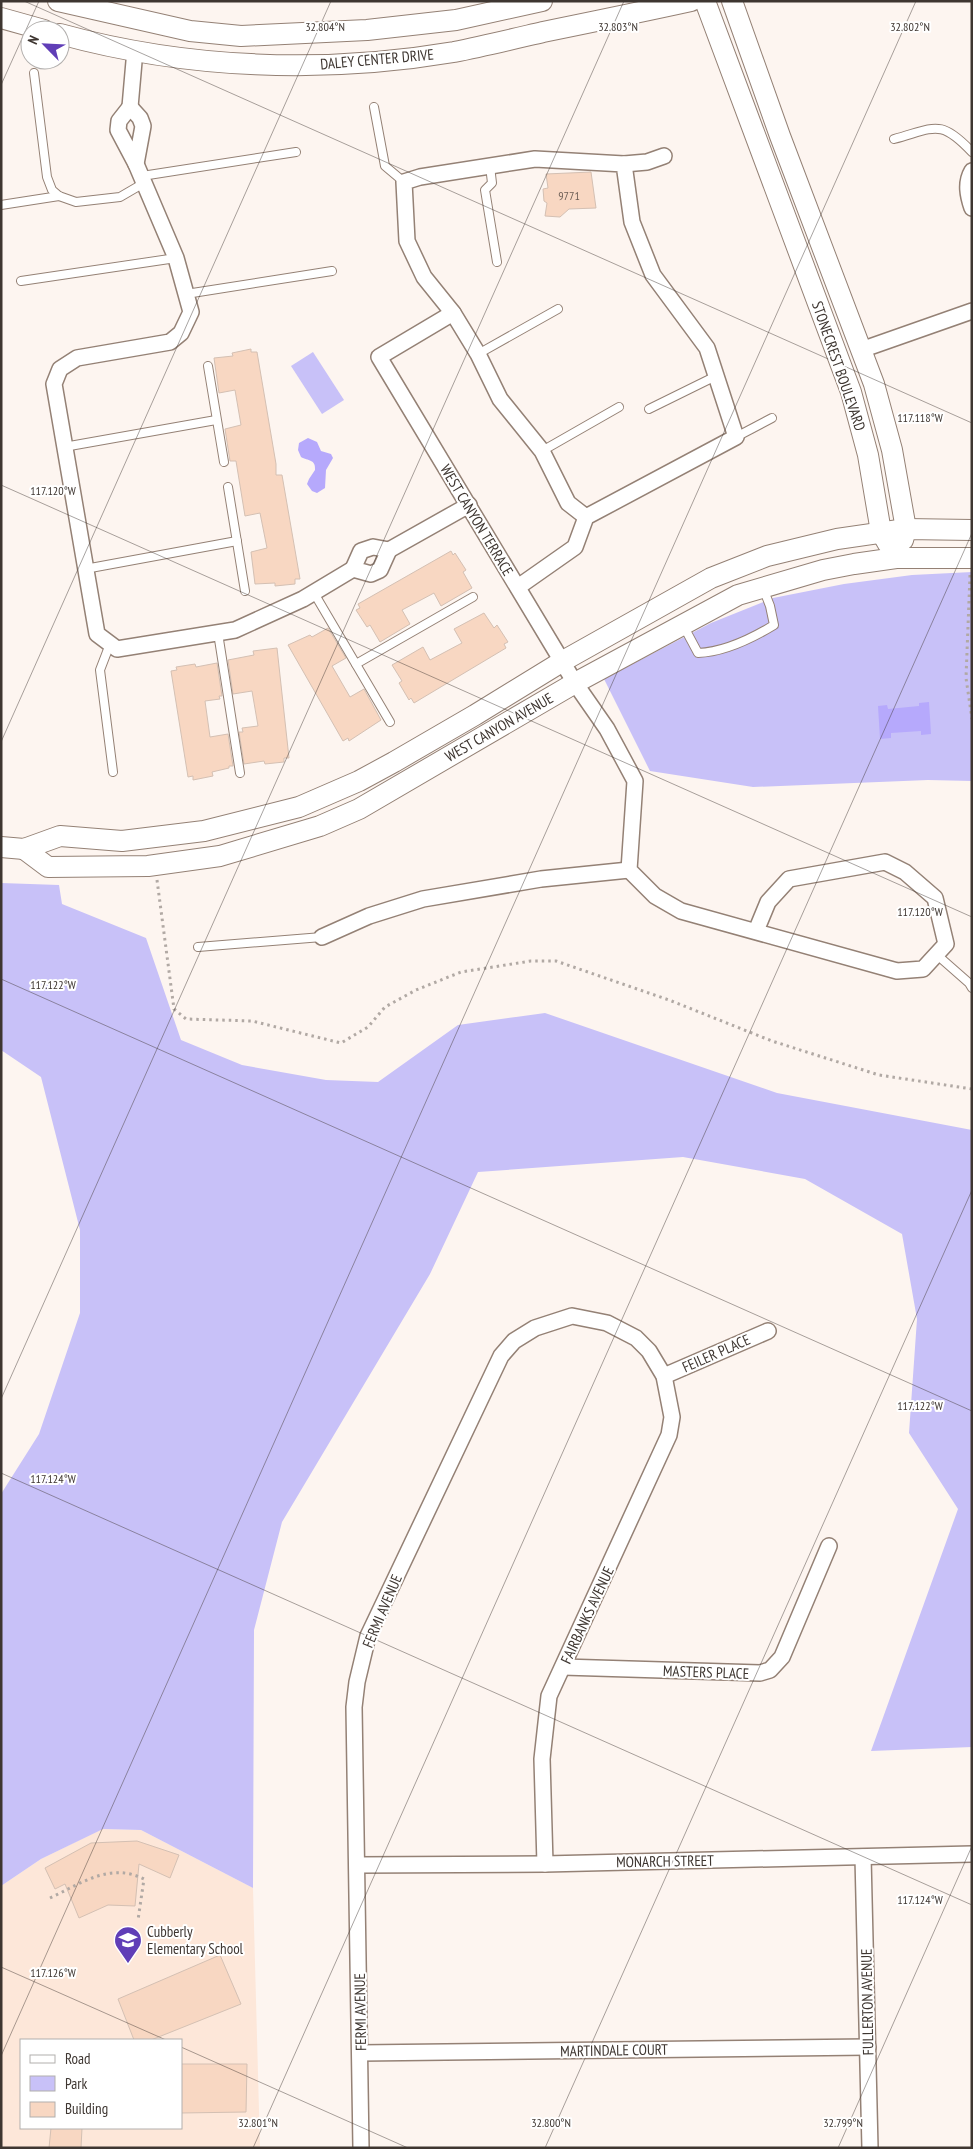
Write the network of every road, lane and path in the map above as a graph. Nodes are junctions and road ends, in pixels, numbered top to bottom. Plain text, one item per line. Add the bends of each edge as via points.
1 (58, 1) edge
2 (542, 1) edge
3 (691, 1) edge
4 (705, 1) edge
5 (732, 1) edge
6 (1, 18) edge
7 (20, 23) edge
8 (70, 36) edge
9 (136, 50) junction
10 (34, 73) dead end
11 (130, 107) junction
12 (374, 107) dead end
13 (894, 139) dead end
14 (296, 152) dead end
15 (972, 152) edge
16 (664, 156) dead end
17 (624, 164) junction
18 (490, 166) junction
19 (972, 171) edge
20 (141, 174) junction
21 (404, 182) junction
22 (60, 196) junction
23 (1, 205) edge
24 (972, 208) edge
25 (176, 258) junction
26 (497, 262) dead end
27 (332, 271) dead end
28 (21, 281) dead end
29 (186, 294) junction
30 (558, 309) dead end
31 (972, 311) edge
32 (453, 313) junction
33 (861, 350) junction
34 (478, 354) junction
35 (208, 366) dead end
36 (716, 376) junction
37 (619, 406) dead end
38 (648, 409) dead end
39 (772, 418) dead end
40 (216, 420) junction
41 (736, 437) junction
42 (64, 447) junction
43 (542, 451) junction
44 (224, 462) dead end
45 (228, 487) dead end
46 (469, 505) junction
47 (586, 517) junction
48 (906, 529) junction
49 (972, 530) edge
50 (881, 532) junction
51 (237, 541) junction
52 (389, 550) junction
53 (896, 558) junction
54 (971, 558) edge
55 (85, 569) junction
56 (353, 569) junction
57 (518, 587) junction
58 (763, 587) junction
59 (245, 591) dead end
60 (314, 593) junction
61 (472, 597) dead end
62 (683, 625) junction
63 (218, 632) junction
64 (110, 644) junction
65 (563, 661) junction
66 (356, 664) junction
67 (575, 682) junction
68 (972, 719) edge
69 (390, 722) dead end
70 (113, 772) dead end
71 (240, 773) dead end
72 (1, 847) edge
73 (24, 849) junction
74 (157, 865) junction
75 (630, 870) junction
76 (756, 931) junction
77 (322, 937) joint
78 (198, 947) dead end
79 (936, 954) junction
80 (972, 988) edge
81 (972, 1089) edge
82 (768, 1331) dead end
83 (664, 1376) junction
84 (829, 1546) dead end
85 (563, 1667) junction
86 (972, 1854) edge
87 (863, 1857) junction
88 (545, 1864) junction
89 (358, 1866) junction
90 (50, 1898) dead end
91 (138, 1920) dead end
92 (868, 2047) junction
93 (360, 2053) junction
94 (361, 2148) edge
95 (870, 2148) edge

1 - 2 street, DALEY CENTER DRIVE via 190,31 241,36 377,29 456,20
3 - 9 street, DALEY CENTER DRIVE via 454,52 370,62 308,65 239,63
4 - 50 street, STONECREST BOULEVARD via 851,392 868,454
5 - 33 street, STONECREST BOULEVARD
6 - 7 street
8 - 9 street, DALEY CENTER DRIVE
9 - 11 street
10 - 22 lane via 47,177 52,190
11 - 20 street via 144,126
11 - 20 street via 119,121 118,130
12 - 21 lane via 385,166
13 - 15 lane via 936,127 948,130
14 - 20 lane
16 - 17 street via 647,162
17 - 18 street via 535,159
17 - 36 street via 632,222 653,275 707,348
18 - 21 street
18 - 26 lane via 492,183 485,190
19 - 24 street via 967,192
20 - 22 lane via 120,197 76,202
20 - 25 street
21 - 32 street via 407,241 424,277
22 - 23 lane
25 - 28 lane
25 - 29 street
27 - 29 lane
29 - 42 street via 191,312 182,333 170,342 77,358 60,369 54,384
30 - 34 lane
31 - 33 street, STONECREST BOULEVARD
32 - 34 street
32 - 46 street, WEST CANYON TERRACE via 379,357
33 - 48 street, STONECREST BOULEVARD via 884,417
34 - 43 street via 500,399
35 - 40 lane
36 - 38 lane
36 - 41 street
37 - 43 lane
39 - 41 lane
40 - 42 lane
40 - 44 lane
41 - 47 street
42 - 55 street
43 - 47 street via 568,503
45 - 51 lane
46 - 52 street
46 - 57 street, WEST CANYON TERRACE
47 - 57 street via 575,547
48 - 49 street, WEST CANYON AVENUE
48 - 50 street, WEST CANYON AVENUE
48 - 53 street
50 - 53 street, STONECREST BOULEVARD
50 - 65 street, WEST CANYON AVENUE via 767,556 711,578
51 - 55 lane
51 - 59 lane
52 - 56 street via 373,546 364,548
52 - 56 street via 383,567 376,573
53 - 54 street, WEST CANYON AVENUE
53 - 58 street, WEST CANYON AVENUE via 824,570
54 - 68 path via 966,678
55 - 64 street via 97,634
56 - 60 street
57 - 65 street, WEST CANYON TERRACE
58 - 62 street, WEST CANYON AVENUE via 738,595
58 - 62 lane via 774,625 753,637 710,653 698,653
60 - 63 street via 235,630
60 - 66 lane
61 - 66 lane
62 - 67 street, WEST CANYON AVENUE
63 - 64 street via 117,649
63 - 71 lane
64 - 70 lane via 100,670
65 - 67 street, WEST CANYON TERRACE
65 - 73 street, WEST CANYON AVENUE via 394,762 299,807 204,831 122,840 60,836
66 - 69 lane
67 - 74 street, WEST CANYON AVENUE via 359,809 320,826 220,856
67 - 75 street, WEST CANYON TERRACE via 607,729 635,781
72 - 73 street, WEST CANYON AVENUE
73 - 74 street, WEST CANYON AVENUE via 48,867
74 - 81 path via 174,1009 186,1019 252,1021 341,1042 368,1027 385,1007 461,972 531,961 556,961 669,1000 772,1041 879,1075
75 - 76 street via 654,896 681,911
75 - 77 street via 541,879 423,899 369,916
76 - 79 street via 897,971 923,969
76 - 79 street via 768,902 789,879 885,862 905,872 935,898 946,944
77 - 78 lane
79 - 80 lane via 970,982
82 - 83 street, FEILER PLACE
83 - 85 street, FAIRBANKS AVENUE via 672,1417 669,1435
83 - 89 street, FERMI AVENUE via 649,1351 636,1338 607,1323 572,1316 535,1328 514,1341 501,1356 368,1636 354,1707
84 - 85 street, MASTERS PLACE via 782,1657 770,1670 760,1673
85 - 88 street, FAIRBANKS AVENUE via 549,1696 542,1759
86 - 87 street, MONARCH STREET
87 - 88 street, MONARCH STREET
87 - 92 street, FULLERTON AVENUE
88 - 89 street, MONARCH STREET
89 - 93 street, FERMI AVENUE
90 - 91 path via 103,1873 131,1872 144,1879
92 - 93 street, MARTINDALE COURT
92 - 95 street, FULLERTON AVENUE
93 - 94 street, FERMI AVENUE

